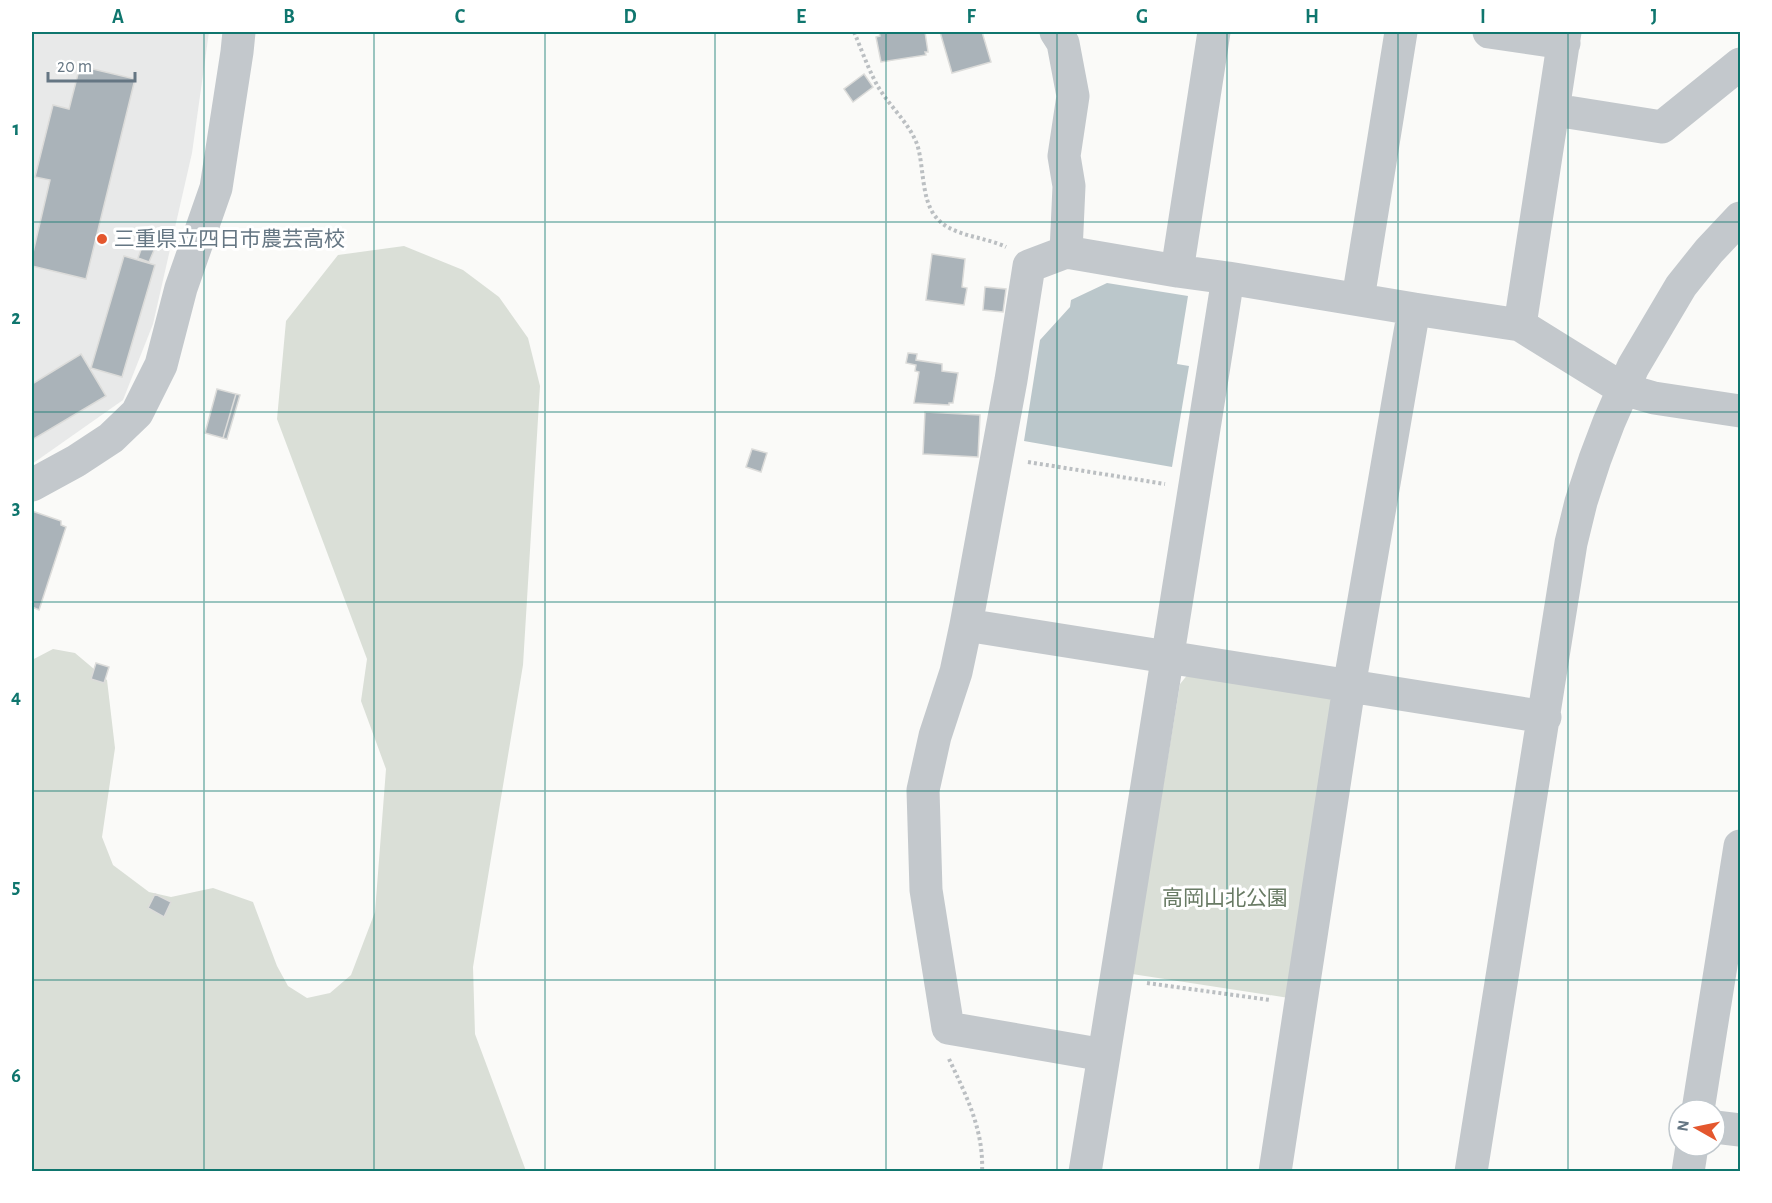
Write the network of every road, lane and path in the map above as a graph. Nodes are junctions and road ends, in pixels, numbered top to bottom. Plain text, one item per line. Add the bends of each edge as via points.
1 (238, 32) edge
2 (854, 32) edge
3 (1056, 32) edge
4 (1214, 32) edge
5 (1401, 32) edge
6 (1489, 32) edge
7 (1565, 38) edge
8 (1740, 64) edge
9 (1555, 110) junction
10 (1740, 218) edge
11 (1066, 252) junction
12 (1029, 266) junction
13 (1177, 271) junction
14 (1228, 278) junction
15 (1358, 298) junction
16 (1413, 309) junction
17 (1520, 325) junction
18 (1623, 389) junction
19 (1740, 411) edge
20 (997, 458) junction
21 (32, 486) edge
22 (1195, 488) junction
23 (966, 626) junction
24 (1168, 658) junction
25 (1349, 687) junction
26 (1545, 717) junction
27 (1740, 846) edge
28 (1116, 978) junction
29 (1301, 1004) junction
30 (948, 1028) junction
31 (1104, 1055) junction
32 (1700, 1098) edge
33 (982, 1172) edge
34 (1085, 1172) edge
35 (1275, 1172) edge
36 (1471, 1172) edge

1 - 21 street via 216,188 181,288 161,365 137,413 111,438
2 - 12 path via 876,83 915,140 928,204 935,216 960,232 1004,245
3 - 11 street via 1063,43 1073,96 1064,156 1069,186
4 - 13 street
5 - 15 street
6 - 7 street
7 - 9 street
8 - 9 street via 1662,127
9 - 17 street
10 - 18 street via 1681,286
11 - 12 street
11 - 13 street
12 - 20 street
13 - 14 street
14 - 15 street
14 - 22 street
15 - 16 street
16 - 17 street
16 - 25 street
17 - 18 street
18 - 19 street via 1654,398
18 - 26 street via 1581,502 1571,543
20 - 22 path
20 - 23 street
22 - 24 street
23 - 24 street
23 - 30 street via 923,790 926,890
24 - 25 street
24 - 28 street
25 - 26 street
25 - 29 street
26 - 36 street
27 - 32 street
28 - 29 path
28 - 31 street
29 - 35 street
30 - 31 street
30 - 33 path via 947,1055 981,1139
31 - 34 street

